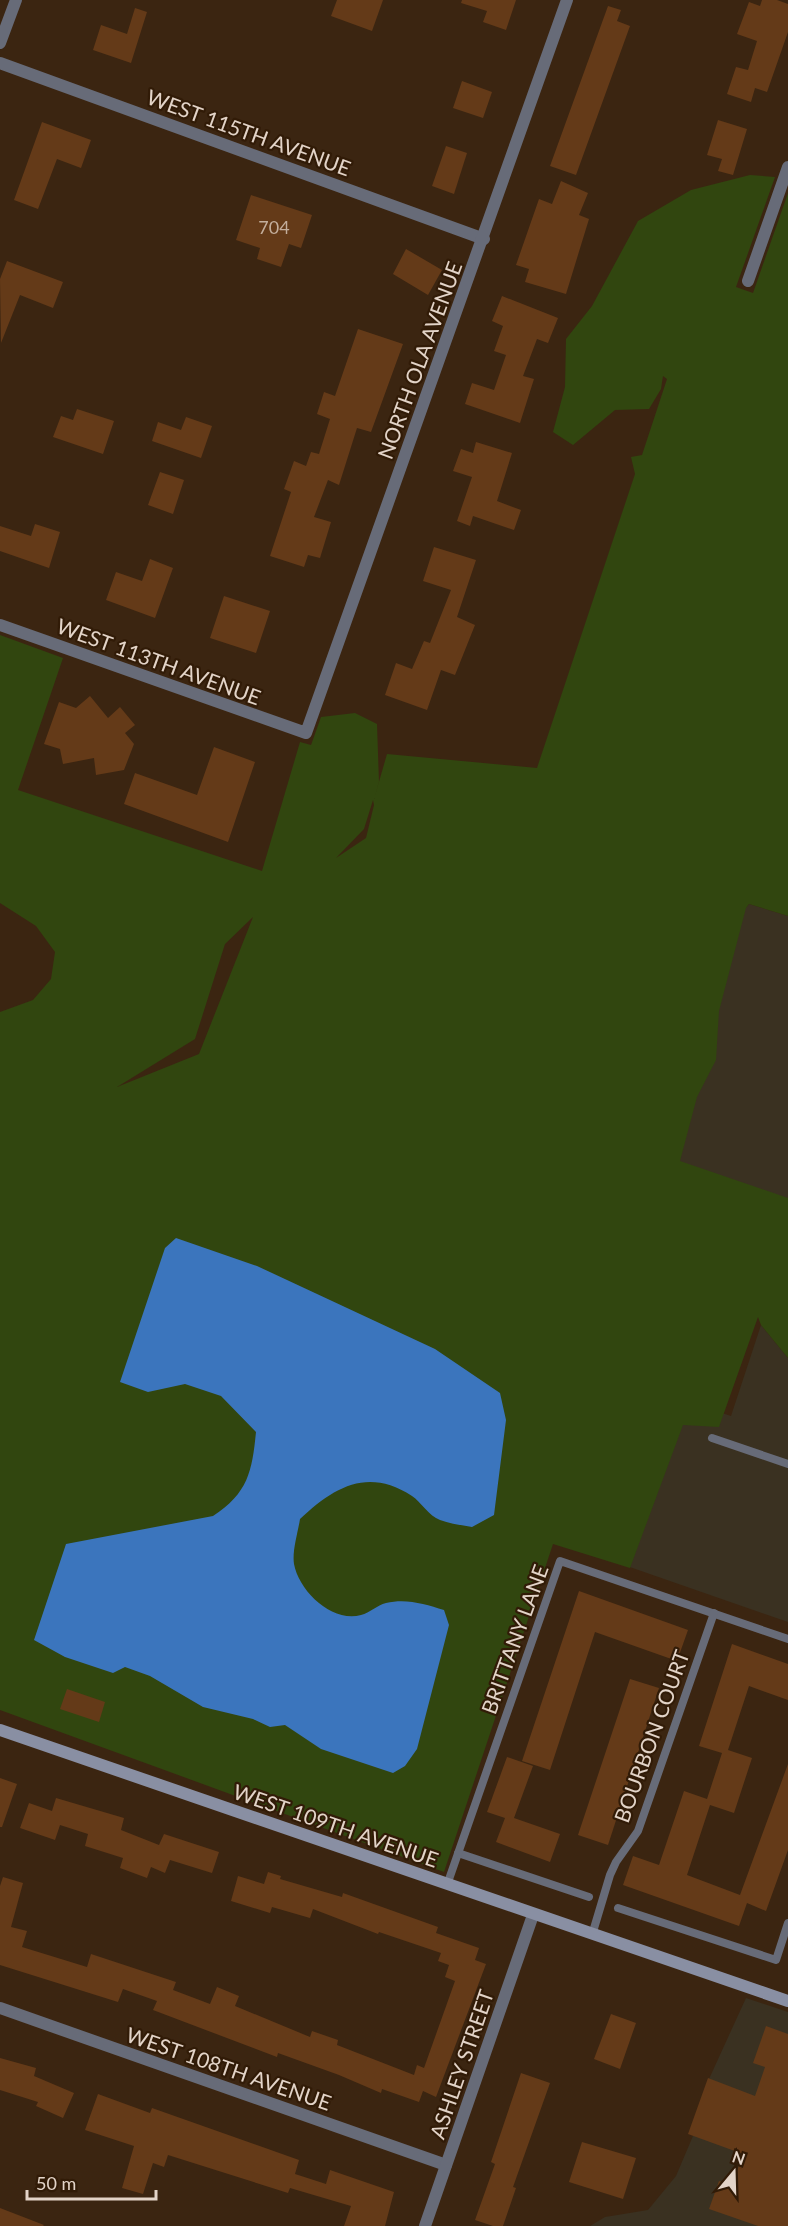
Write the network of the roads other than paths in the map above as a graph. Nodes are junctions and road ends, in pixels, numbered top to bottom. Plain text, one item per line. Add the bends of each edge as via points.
1 (16, 0) edge
2 (567, 0) edge
3 (0, 44) edge
4 (0, 63) edge
5 (788, 167) edge
6 (484, 239) junction
7 (748, 281) dead end
8 (0, 625) edge
9 (306, 733) joint
10 (712, 1438) dead end
11 (788, 1464) edge
12 (714, 1614) junction
13 (788, 1639) edge
14 (0, 1730) edge
15 (458, 1853) junction
16 (447, 1885) junction
17 (589, 1897) dead end
18 (618, 1908) dead end
19 (533, 1915) junction
20 (788, 1923) edge
21 (592, 1935) junction
22 (788, 2001) edge
23 (0, 2008) edge
24 (446, 2165) junction
25 (425, 2226) edge

1 - 3 street
2 - 6 street, NORTH OLA AVENUE
4 - 6 street, WEST 115TH AVENUE
5 - 7 street
6 - 9 street, NORTH OLA AVENUE
8 - 9 street, WEST 113TH AVENUE
10 - 11 lane
12 - 13 lane, BRITTANY LANE
12 - 15 lane, BRITTANY LANE via 560,1561
12 - 21 lane, BOURBON COURT via 638,1832 616,1862
14 - 16 street, WEST 109TH AVENUE
15 - 16 lane, BRITTANY LANE
15 - 17 lane
16 - 19 street, WEST 109TH AVENUE
18 - 20 lane via 776,1960
19 - 21 street, WEST 109TH AVENUE
19 - 24 street, ASHLEY STREET
21 - 22 street, WEST 109TH AVENUE
23 - 24 street, WEST 108TH AVENUE
24 - 25 street, ASHLEY STREET

